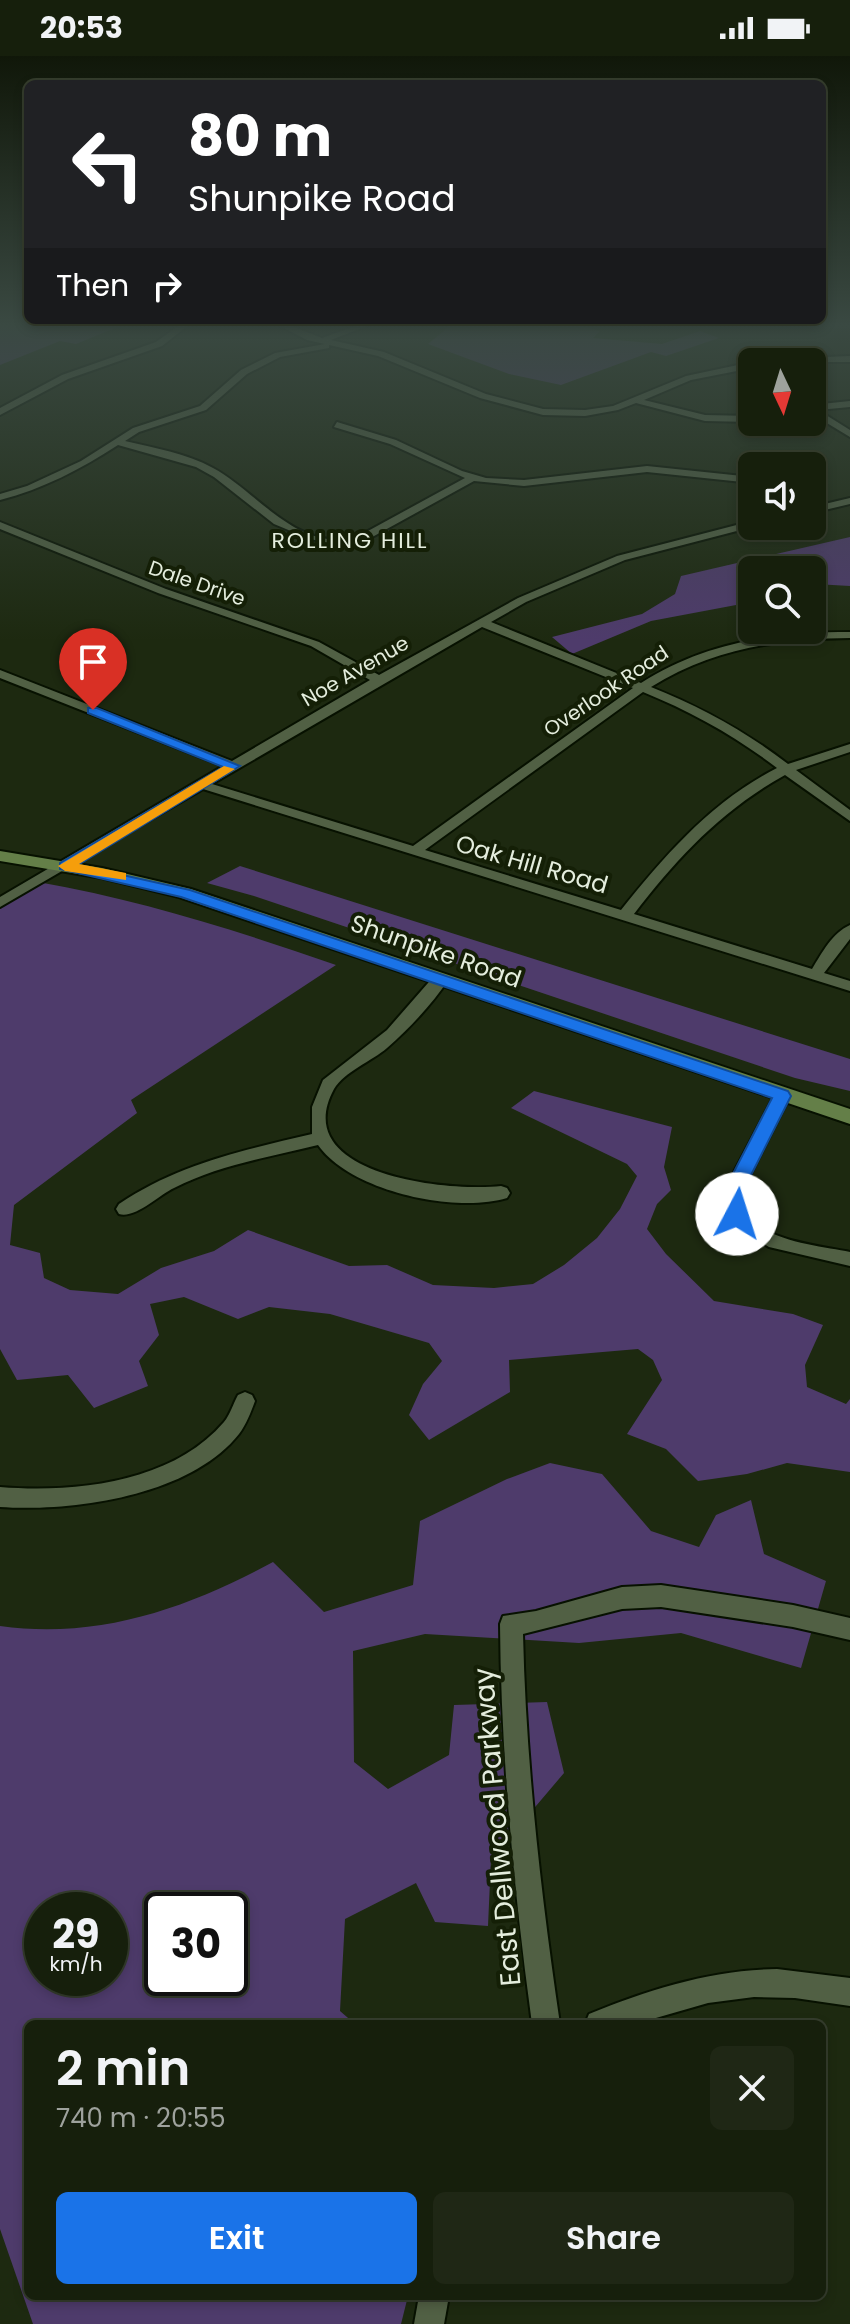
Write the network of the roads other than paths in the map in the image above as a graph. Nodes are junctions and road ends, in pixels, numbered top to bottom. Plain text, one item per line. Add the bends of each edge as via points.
1 (136, 430) edge
2 (353, 430) edge
3 (116, 442) junction
4 (472, 478) junction
5 (738, 479) edge
6 (0, 497) edge
7 (850, 501) edge
8 (826, 507) edge
9 (0, 525) edge
10 (738, 527) edge
11 (480, 622) junction
12 (850, 635) edge
13 (3, 677) edge
14 (379, 680) junction
15 (642, 687) junction
16 (850, 748) edge
17 (233, 766) junction
18 (785, 768) junction
19 (202, 785) junction
20 (850, 817) edge
21 (413, 852) junction
22 (0, 856) edge
23 (65, 866) junction
24 (0, 903) edge
25 (625, 915) junction
26 (850, 930) edge
27 (816, 974) junction
28 (441, 979) junction
29 (850, 986) edge
30 (782, 1096) junction
31 (850, 1117) edge
32 (322, 1138) junction
33 (501, 1193) dead end
34 (125, 1209) dead end
35 (850, 1259) edge
36 (245, 1401) dead end
37 (0, 1497) edge
38 (850, 1629) edge
39 (850, 1992) edge
40 (545, 2020) edge
41 (608, 2020) edge
42 (433, 2300) edge
43 (429, 2324) edge

1 - 3 street
2 - 4 street
3 - 4 street via 205,468 268,516 345,543
3 - 6 street via 84,463
4 - 5 street via 517,483 647,469
7 - 8 street
9 - 14 street, Dale Drive via 162,591 315,644
10 - 11 street, Noe Avenue via 605,563
11 - 14 street, Noe Avenue
11 - 15 street
12 - 15 street, Overlook Road via 784,637 708,652
13 - 17 street
14 - 17 street, Noe Avenue
15 - 18 street via 698,710
15 - 21 street, Overlook Road
16 - 18 street
17 - 19 street, Noe Avenue
18 - 20 street
18 - 25 street via 750,789 669,856
19 - 21 street, Oak Hill Road
19 - 23 street, Noe Avenue
21 - 25 street, Oak Hill Road
22 - 23 main road, Shunpike Road
23 - 24 street, Noe Avenue
23 - 28 main road, Shunpike Road via 185,893
25 - 27 street, Oak Hill Road
26 - 27 street
27 - 29 street, Oak Hill Road
28 - 30 main road, Shunpike Road
28 - 32 street via 394,1035 330,1083 319,1117
30 - 31 main road, Shunpike Road
30 - 35 street via 733,1191 734,1206 743,1221 767,1239
32 - 33 street via 351,1166 385,1181 464,1197
32 - 34 street via 200,1169 144,1194
36 - 37 street via 232,1427 214,1442 139,1483 77,1498
38 - 40 street, East Dellwood Parkway via 661,1596 622,1598 511,1624 513,1722
39 - 41 street via 749,1983 703,1989
42 - 43 street

